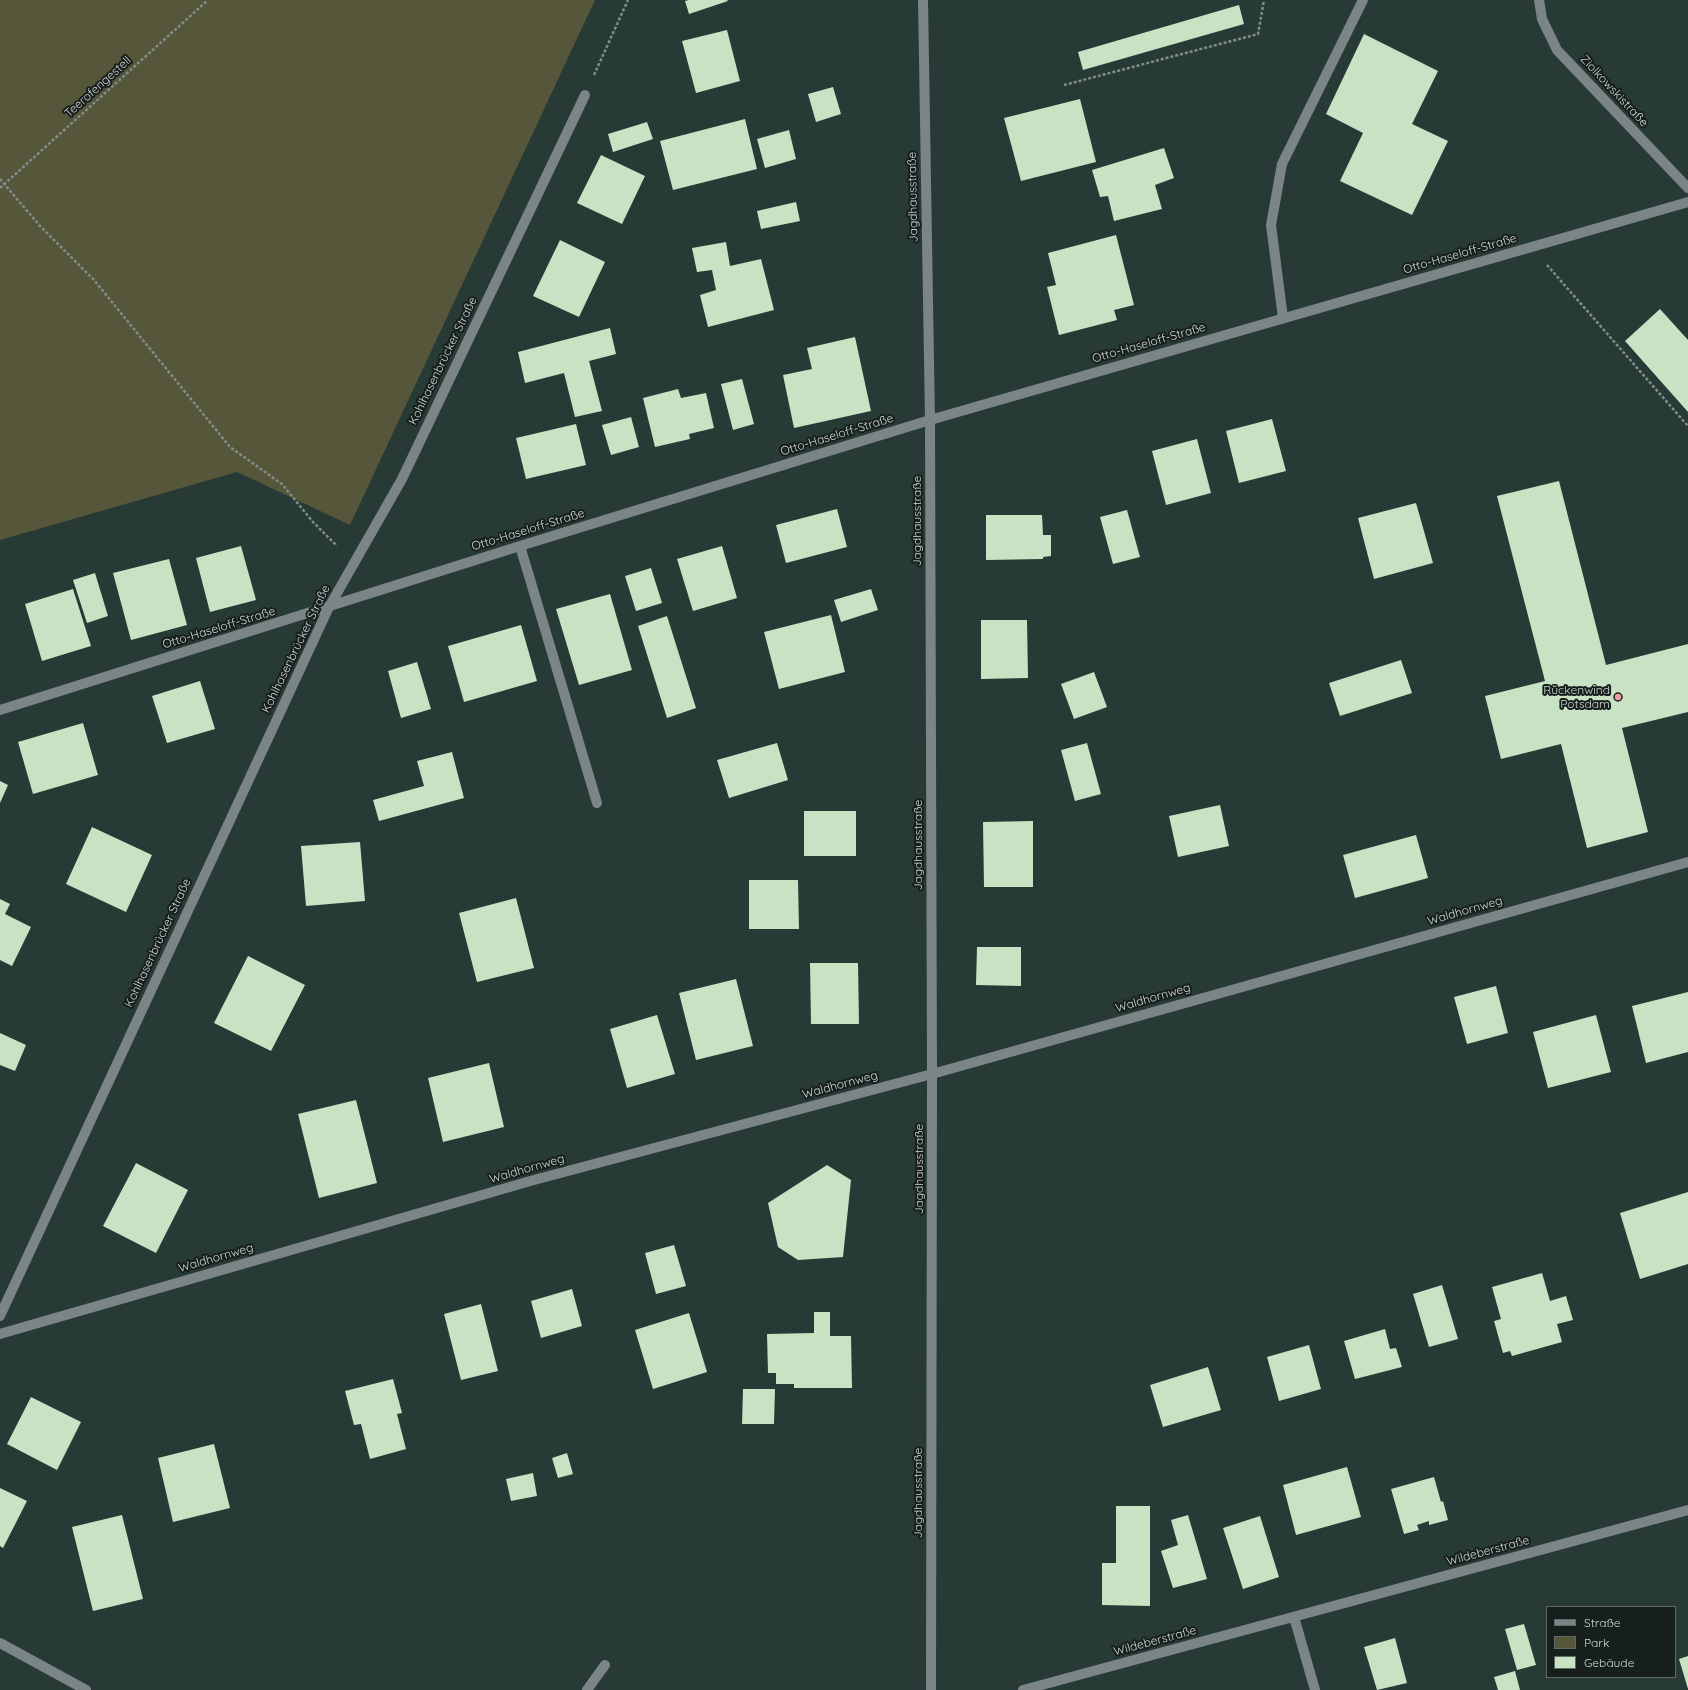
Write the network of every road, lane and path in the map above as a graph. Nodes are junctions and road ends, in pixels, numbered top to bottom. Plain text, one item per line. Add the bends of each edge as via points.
1 (208, 0) edge
2 (628, 0) edge
3 (923, 0) edge
4 (1264, 0) edge
5 (1363, 0) edge
6 (1539, 0) edge
7 (1064, 85) dead end
8 (585, 95) joint
9 (0, 179) edge
10 (4, 184) junction
11 (0, 188) edge
12 (1688, 188) edge
13 (1688, 202) edge
14 (1531, 247) junction
15 (1283, 318) junction
16 (930, 420) junction
17 (1688, 426) edge
18 (520, 546) junction
19 (354, 564) junction
20 (329, 607) junction
21 (0, 710) edge
22 (597, 803) dead end
23 (1688, 862) edge
24 (932, 1074) junction
25 (0, 1316) edge
26 (0, 1334) edge
27 (1688, 1510) edge
28 (1294, 1617) junction
29 (0, 1643) edge
30 (605, 1665) dead end
31 (86, 1690) edge
32 (587, 1690) edge
33 (931, 1690) edge
34 (1023, 1690) edge
35 (1315, 1690) edge

1 - 10 path, Teerofengestell
2 - 8 path
3 - 16 street, Jagdhausstraße
4 - 7 path via 1258,34
5 - 15 street via 1282,164 1271,225
6 - 12 street, Ziolkowskistraße via 1542,19 1557,50
8 - 19 street, Kohlhasenbrücker Straße via 402,479
9 - 10 path
10 - 11 path, Teerofengestell
10 - 19 path via 40,226 94,280 230,447 282,484 313,522
13 - 14 street, Otto-Haseloff-Straße
14 - 15 street, Otto-Haseloff-Straße
14 - 17 path
15 - 16 street, Otto-Haseloff-Straße
16 - 18 street, Otto-Haseloff-Straße
16 - 24 street, Jagdhausstraße
18 - 20 street, Otto-Haseloff-Straße
18 - 22 street
19 - 20 street, Kohlhasenbrücker Straße
20 - 21 street, Otto-Haseloff-Straße
20 - 25 street, Kohlhasenbrücker Straße
23 - 24 street, Waldhornweg
24 - 26 street, Waldhornweg via 534,1180
24 - 33 street, Jagdhausstraße
27 - 28 street, Wildeberstraße
28 - 34 street, Wildeberstraße
28 - 35 street
29 - 31 street
30 - 32 street

